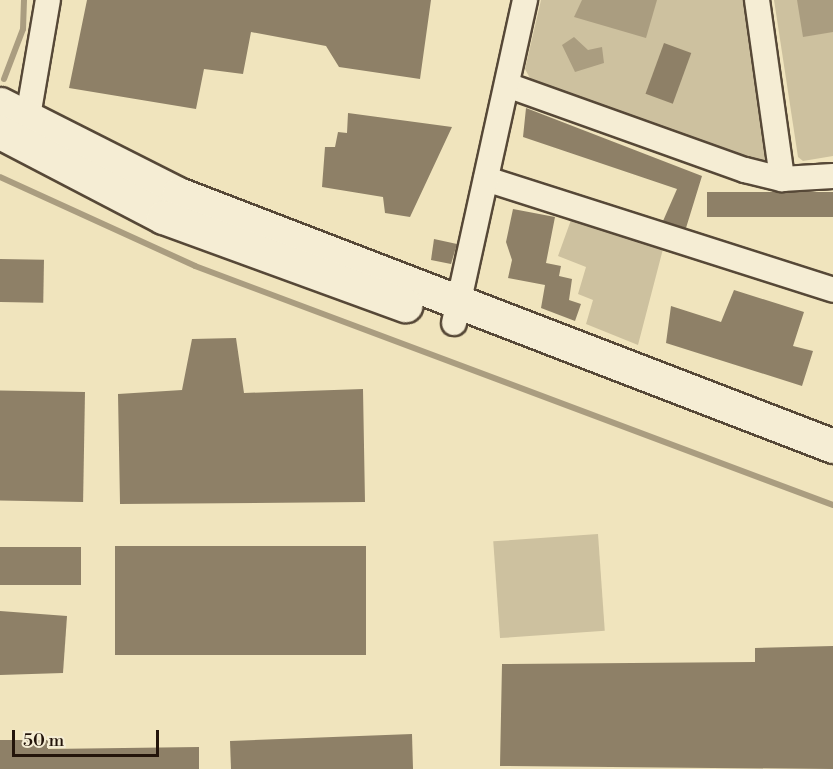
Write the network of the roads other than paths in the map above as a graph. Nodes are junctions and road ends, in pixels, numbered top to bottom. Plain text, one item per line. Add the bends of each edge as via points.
1 (48, 0) edge
2 (525, 0) edge
3 (757, 0) edge
4 (507, 85) junction
5 (13, 125) edge
6 (833, 176) edge
7 (782, 179) junction
8 (486, 180) junction
9 (833, 290) edge
10 (456, 313) junction
11 (833, 446) edge
12 (833, 467) edge

1 - 5 street
2 - 4 street
3 - 7 street
4 - 7 street
4 - 8 street
5 - 10 street
6 - 7 street
8 - 9 street
8 - 10 street
10 - 11 street
10 - 12 street

